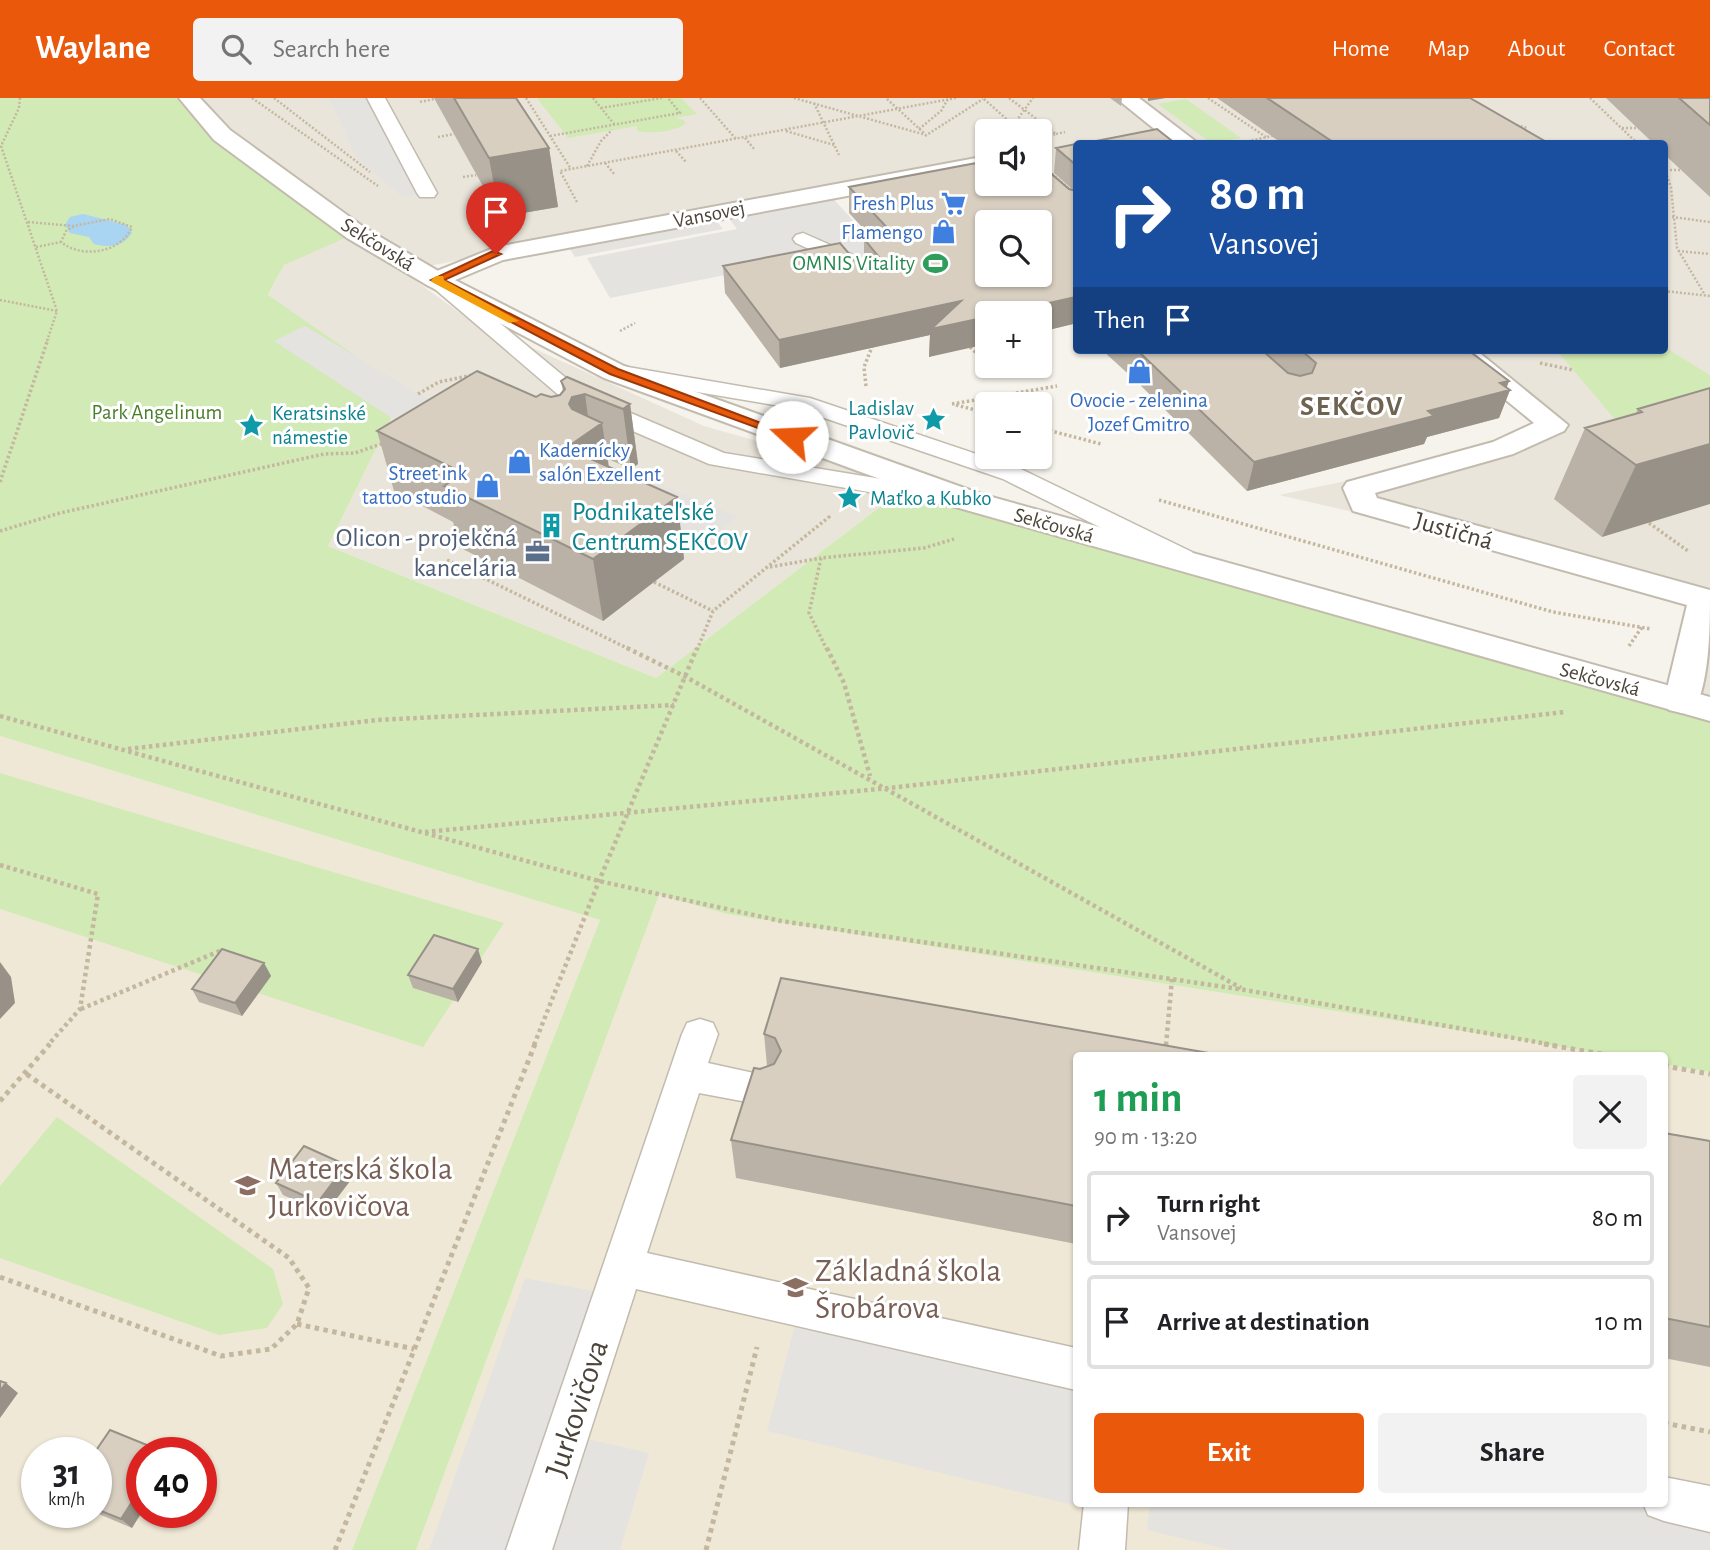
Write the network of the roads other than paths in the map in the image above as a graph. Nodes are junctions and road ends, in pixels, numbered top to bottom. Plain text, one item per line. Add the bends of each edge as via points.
1 (189, 98) edge
2 (376, 98) edge
3 (1126, 98) edge
4 (1183, 140) edge
5 (975, 165) edge
6 (427, 193) dead end
7 (803, 239) dead end
8 (436, 280) junction
9 (871, 290) edge
10 (1464, 354) edge
11 (614, 372) junction
12 (970, 502) junction
13 (1200, 567) junction
14 (1708, 600) edge
15 (1696, 705) edge
16 (700, 1034) dead end
17 (686, 1075) junction
18 (763, 1089) edge
19 (623, 1267) junction
20 (1073, 1368) edge
21 (1668, 1500) edge
22 (1106, 1507) edge
23 (1710, 1509) edge
24 (529, 1550) edge
25 (1102, 1550) edge

1 - 8 street, Sekčovská via 222,135 356,233
2 - 6 lane
3 - 4 street
5 - 8 street, Vansovej via 496,254
7 - 9 lane via 844,258
8 - 11 street, Sekčovská
8 - 12 lane via 576,398 718,459
10 - 14 street, Justičná via 1553,425 1503,448 1358,488 1364,504
11 - 12 street, Sekčovská
11 - 13 lane via 802,403 1012,474
12 - 13 street, Sekčovská
13 - 15 street, Sekčovská
14 - 15 street, Justičná via 1696,638
16 - 17 lane, Jurkovičova
17 - 18 lane
17 - 19 lane, Jurkovičova
19 - 20 lane
19 - 24 lane, Jurkovičova
21 - 23 lane
22 - 25 lane

